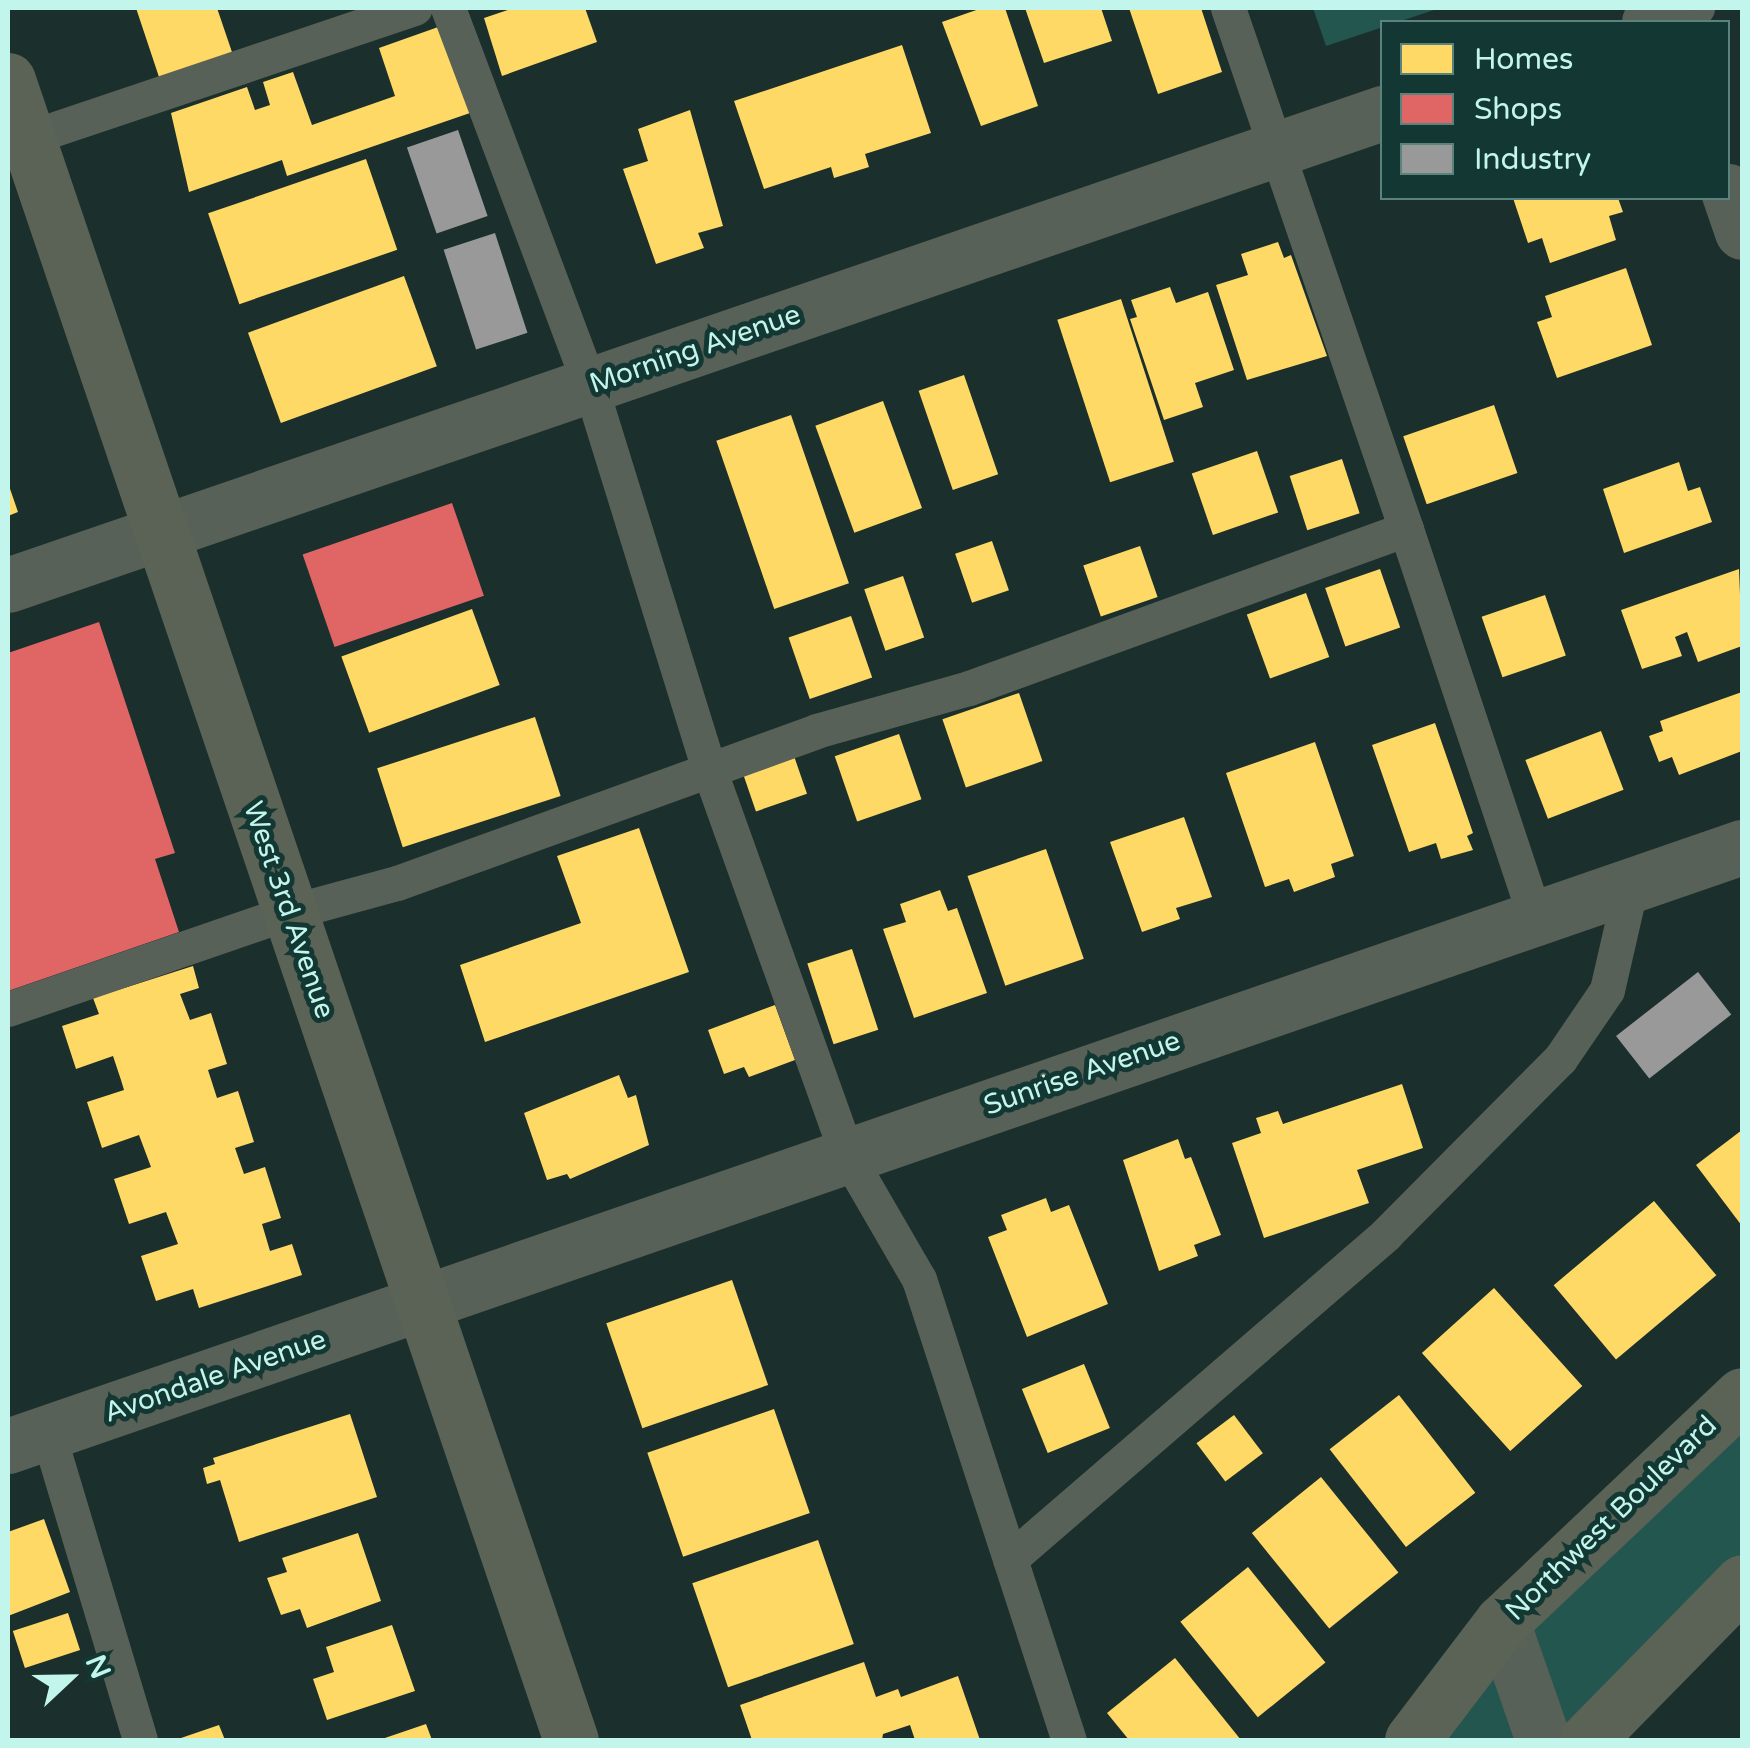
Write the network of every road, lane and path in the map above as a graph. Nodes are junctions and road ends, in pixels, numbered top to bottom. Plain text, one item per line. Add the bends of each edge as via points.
1 (415, 8) edge
2 (448, 8) edge
3 (1228, 8) edge
4 (8, 80) edge
5 (1380, 114) edge
6 (22, 149) edge
7 (1277, 149) junction
8 (1730, 197) edge
9 (1742, 232) edge
10 (590, 385) junction
11 (1406, 529) junction
12 (161, 533) junction
13 (8, 585) edge
14 (709, 770) junction
15 (1742, 848) edge
16 (1631, 884) junction
17 (290, 912) junction
18 (1535, 917) junction
19 (8, 1009) edge
20 (846, 1156) junction
21 (423, 1304) junction
22 (1742, 1395) edge
23 (18, 1440) edge
24 (1010, 1559) junction
25 (1742, 1582) edge
26 (1502, 1622) junction
27 (140, 1740) edge
28 (571, 1740) edge
29 (1069, 1740) edge
30 (1412, 1740) edge
31 (1543, 1740) edge
32 (1587, 1740) edge

1 - 6 lane
2 - 10 lane
3 - 7 lane
4 - 6 street, West 3rd Avenue
5 - 7 street, Morning Avenue
6 - 12 street, West 3rd Avenue
7 - 10 street, Morning Avenue
7 - 11 lane
8 - 9 street
10 - 12 street, Morning Avenue
10 - 14 lane
11 - 14 lane via 969,688
11 - 18 lane
12 - 13 street, Morning Avenue
12 - 17 street, West 3rd Avenue
14 - 17 lane via 396,883
14 - 20 lane
15 - 16 street, Sunrise Avenue
16 - 18 street, Sunrise Avenue
16 - 24 lane via 1608,990 1560,1059 1386,1234
17 - 19 lane
17 - 21 street, West 3rd Avenue
18 - 20 street, Sunrise Avenue
20 - 21 street, Sunrise Avenue
20 - 24 lane via 919,1279
21 - 23 street, Avondale Avenue
21 - 28 street, West 3rd Avenue
22 - 26 street, Northwest Boulevard
23 - 27 lane
24 - 29 lane
25 - 32 street
26 - 30 street, Northwest Boulevard
26 - 31 street

